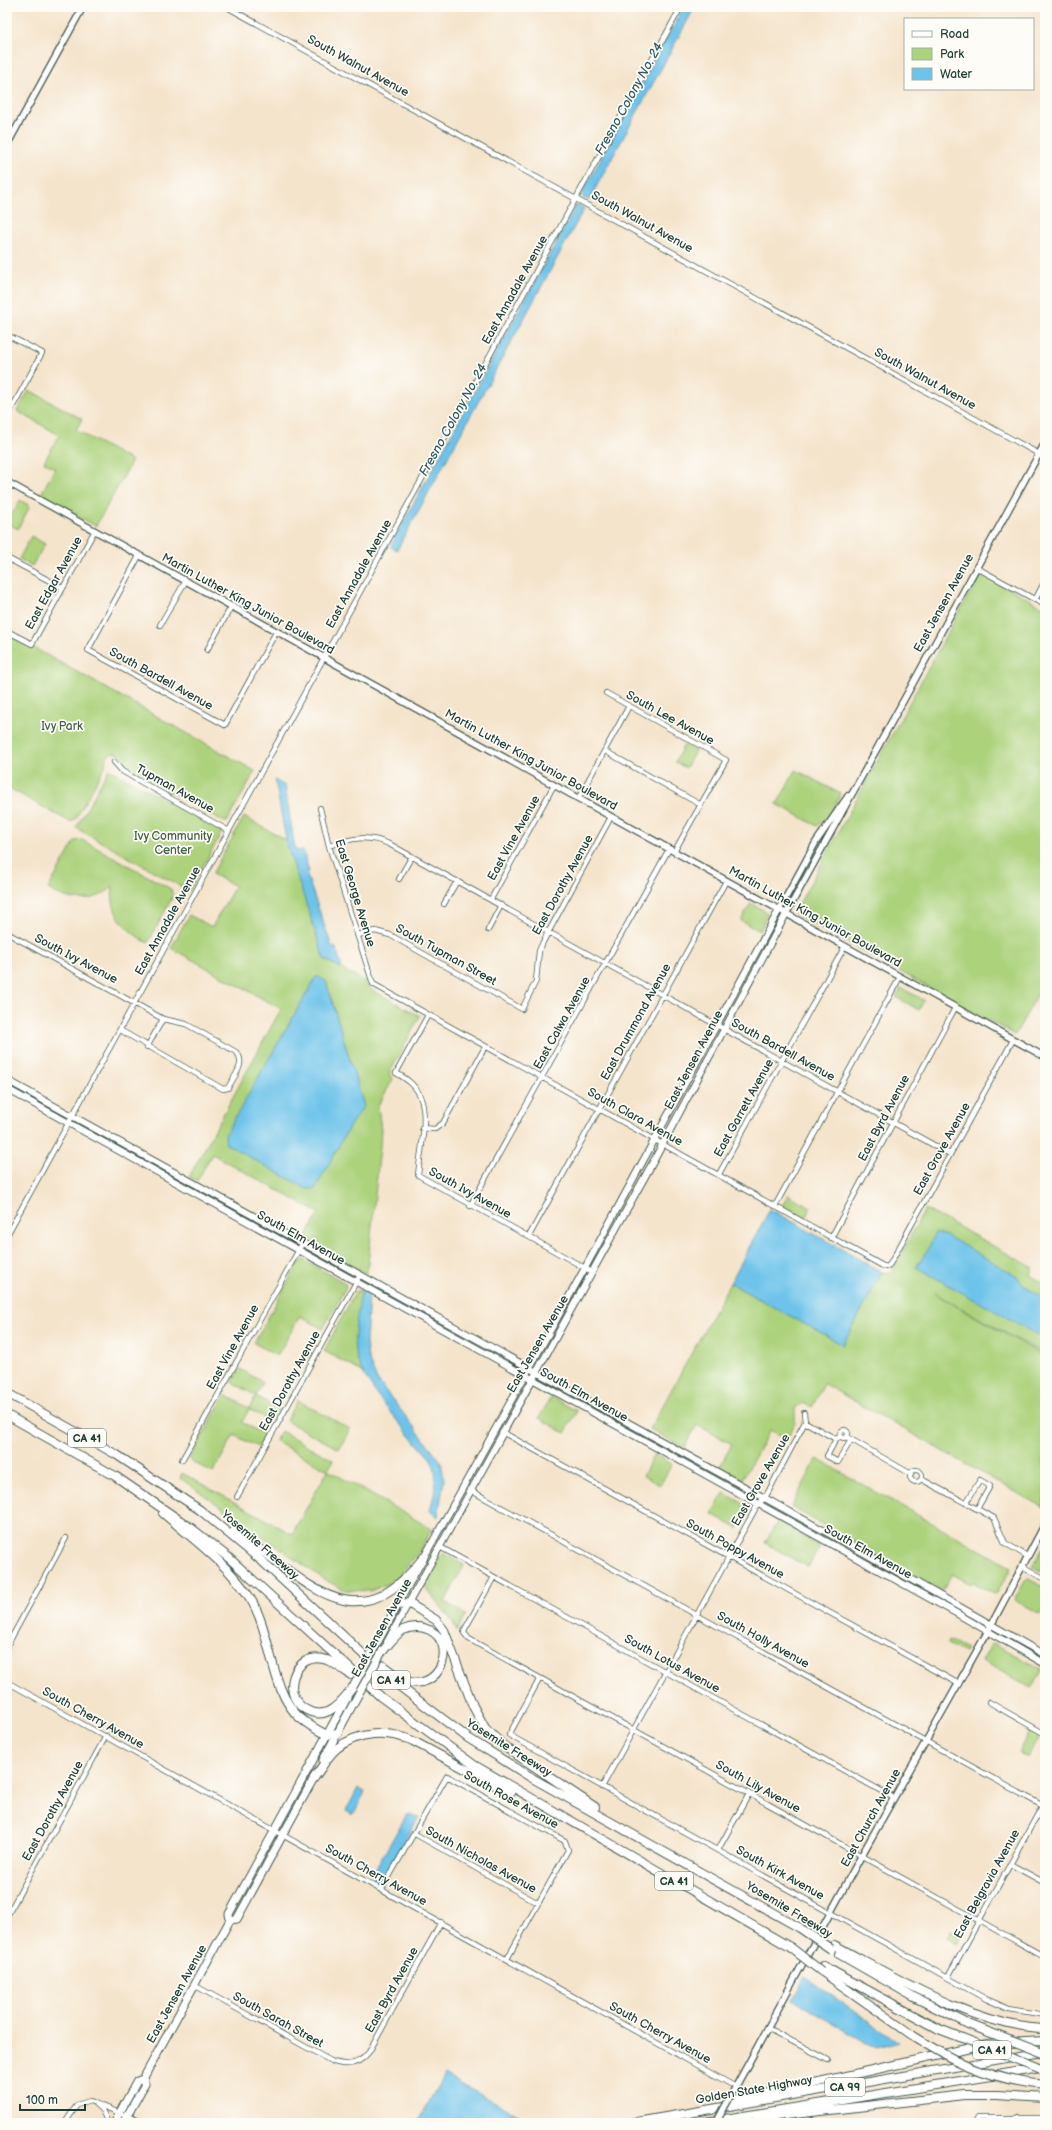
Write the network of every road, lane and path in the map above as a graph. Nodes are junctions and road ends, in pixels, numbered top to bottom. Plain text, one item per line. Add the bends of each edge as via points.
1 (83, 7) edge
2 (228, 7) edge
3 (681, 7) edge
4 (7, 145) edge
5 (576, 199) junction
6 (7, 335) edge
7 (7, 417) edge
8 (1045, 443) edge
9 (1039, 454) junction
10 (1045, 457) edge
11 (7, 482) edge
12 (94, 532) junction
13 (139, 556) junction
14 (7, 558) edge
15 (976, 568) junction
16 (1045, 581) edge
17 (184, 582) junction
18 (63, 588) junction
19 (1035, 600) junction
20 (1045, 605) edge
21 (231, 607) junction
22 (160, 625) dead end
23 (7, 631) edge
24 (276, 632) junction
25 (207, 650) dead end
26 (324, 659) junction
27 (606, 693) dead end
28 (629, 706) junction
29 (605, 751) junction
30 (726, 760) joint
31 (114, 762) dead end
32 (863, 775) junction
33 (554, 785) junction
34 (578, 799) junction
35 (701, 804) junction
36 (320, 808) dead end
37 (611, 817) junction
38 (229, 831) junction
39 (329, 846) junction
40 (672, 851) junction
41 (412, 856) junction
42 (399, 879) dead end
43 (457, 881) junction
44 (726, 881) junction
45 (491, 899) junction
46 (444, 904) dead end
47 (502, 905) junction
48 (779, 910) junction
49 (786, 914) junction
50 (488, 930) dead end
51 (548, 931) junction
52 (7, 933) edge
53 (358, 935) junction
54 (845, 946) junction
55 (606, 963) junction
56 (900, 977) junction
57 (373, 984) joint
58 (663, 995) junction
59 (135, 1003) junction
60 (955, 1008) junction
61 (522, 1009) joint
62 (428, 1015) junction
63 (163, 1019) junction
64 (716, 1024) junction
65 (724, 1028) junction
66 (120, 1030) junction
67 (1013, 1040) junction
68 (147, 1047) junction
69 (485, 1047) junction
70 (1045, 1057) edge
71 (782, 1060) junction
72 (543, 1078) junction
73 (7, 1080) edge
74 (7, 1089) edge
75 (838, 1092) junction
76 (599, 1109) junction
77 (72, 1117) junction
78 (893, 1122) junction
79 (69, 1123) junction
80 (422, 1128) junction
81 (654, 1140) junction
82 (662, 1144) junction
83 (950, 1154) junction
84 (719, 1174) junction
85 (470, 1206) junction
86 (775, 1206) junction
87 (7, 1234) edge
88 (529, 1236) junction
89 (831, 1238) junction
90 (302, 1244) junction
91 (299, 1250) junction
92 (887, 1267) joint
93 (585, 1268) junction
94 (592, 1272) junction
95 (360, 1275) junction
96 (357, 1281) junction
97 (528, 1367) junction
98 (535, 1371) junction
99 (524, 1375) junction
100 (531, 1378) junction
101 (7, 1393) edge
102 (804, 1412) dead end
103 (7, 1415) edge
104 (805, 1422) junction
105 (502, 1432) junction
106 (838, 1438) junction
107 (849, 1438) junction
108 (478, 1458) junction
109 (182, 1460) dead end
110 (911, 1474) junction
111 (921, 1479) junction
112 (136, 1489) junction
113 (470, 1490) junction
114 (238, 1498) dead end
115 (765, 1498) junction
116 (966, 1503) junction
117 (758, 1504) junction
118 (977, 1509) junction
119 (200, 1510) junction
120 (447, 1514) junction
121 (1045, 1524) edge
122 (66, 1538) dead end
123 (440, 1547) junction
124 (1027, 1556) junction
125 (423, 1558) junction
126 (729, 1558) junction
127 (1022, 1566) junction
128 (494, 1577) junction
129 (1045, 1579) edge
130 (408, 1603) junction
131 (398, 1604) junction
132 (698, 1615) junction
133 (992, 1624) junction
134 (988, 1631) junction
135 (345, 1638) junction
136 (7, 1646) edge
137 (382, 1652) junction
138 (1045, 1655) edge
139 (1045, 1664) edge
140 (666, 1672) junction
141 (540, 1678) junction
142 (7, 1682) edge
143 (959, 1684) junction
144 (353, 1687) junction
145 (372, 1688) junction
146 (989, 1702) dead end
147 (634, 1730) junction
148 (338, 1733) junction
149 (1045, 1734) edge
150 (327, 1735) junction
151 (106, 1736) junction
152 (927, 1741) junction
153 (314, 1778) junction
154 (602, 1787) junction
155 (749, 1794) junction
156 (894, 1798) junction
157 (1045, 1801) edge
158 (1044, 1806) edge
159 (274, 1830) junction
160 (415, 1834) junction
161 (282, 1835) junction
162 (643, 1839) junction
163 (605, 1842) junction
164 (718, 1850) junction
165 (862, 1855) junction
166 (1010, 1864) junction
167 (1045, 1883) edge
168 (382, 1889) junction
169 (538, 1903) junction
170 (830, 1912) junction
171 (7, 1916) edge
172 (230, 1920) junction
173 (979, 1920) junction
174 (441, 1922) junction
175 (833, 1947) junction
176 (1045, 1957) edge
177 (507, 1959) junction
178 (822, 1968) junction
179 (948, 1977) junction
180 (194, 1985) junction
181 (1045, 2015) edge
182 (767, 2028) junction
183 (1045, 2029) edge
184 (1045, 2041) edge
185 (1045, 2053) edge
186 (828, 2060) dead end
187 (354, 2064) joint
188 (1045, 2068) edge
189 (1045, 2084) edge
190 (736, 2087) junction
191 (1045, 2098) edge
192 (90, 2101) junction
193 (123, 2117) edge
194 (1019, 2117) junction
195 (1045, 2118) edge
196 (646, 2121) junction
197 (976, 2121) edge
198 (65, 2123) edge
199 (108, 2123) edge
200 (114, 2123) edge
201 (140, 2123) edge
202 (631, 2123) edge
203 (700, 2123) edge
204 (716, 2123) edge
205 (726, 2123) edge
206 (1016, 2123) edge

1 - 4 street
2 - 5 street, South Walnut Avenue
3 - 5 street, East Annadale Avenue
5 - 9 street, South Walnut Avenue
5 - 26 street, East Annadale Avenue
6 - 7 street via 42,353
8 - 9 street, East Jensen Avenue
9 - 10 street, South Walnut Avenue
9 - 15 street, East Jensen Avenue
11 - 12 street, Martin Luther King Junior Boulevard
12 - 13 street, Martin Luther King Junior Boulevard
12 - 18 street, East Edgar Avenue
13 - 17 street, Martin Luther King Junior Boulevard
13 - 24 street, South Bardell Avenue via 88,650 225,725
14 - 18 street
15 - 19 street
15 - 32 street, East Jensen Avenue
16 - 19 street
17 - 21 street, Martin Luther King Junior Boulevard
17 - 22 street
18 - 23 street, East Edgar Avenue via 32,644
19 - 20 street
21 - 24 street, Martin Luther King Junior Boulevard
21 - 25 street
24 - 26 street, Martin Luther King Junior Boulevard
26 - 33 street, Martin Luther King Junior Boulevard
26 - 38 street, East Annadale Avenue
27 - 28 street, South Lee Avenue
28 - 29 street
28 - 30 street, South Lee Avenue
29 - 34 street
29 - 35 street
30 - 35 street, East Calwa Avenue
31 - 38 street, Tupman Avenue via 122,771
32 - 48 street, East Jensen Avenue via 820,837
32 - 49 street, East Jensen Avenue
33 - 34 street, Martin Luther King Junior Boulevard
33 - 45 street, East Vine Avenue
34 - 37 street, Martin Luther King Junior Boulevard
35 - 40 street, East Calwa Avenue
36 - 39 street, East George Avenue
37 - 40 street, Martin Luther King Junior Boulevard
37 - 51 street, East Dorothy Avenue
38 - 59 street, East Annadale Avenue
39 - 41 street, South Bardell Avenue via 366,837 383,840
39 - 53 street, East George Avenue
40 - 44 street, Martin Luther King Junior Boulevard
40 - 55 street, East Calwa Avenue
41 - 42 street
41 - 43 street, South Bardell Avenue
43 - 45 street, South Bardell Avenue
43 - 46 street
44 - 48 street, Martin Luther King Junior Boulevard
44 - 58 street, East Drummond Avenue
45 - 47 street, South Bardell Avenue
47 - 50 street
47 - 51 street, South Bardell Avenue
48 - 49 street, Martin Luther King Junior Boulevard
48 - 64 main road, East Jensen Avenue
49 - 54 street, Martin Luther King Junior Boulevard
49 - 65 main road, East Jensen Avenue
51 - 55 street, South Bardell Avenue
51 - 61 street, East Dorothy Avenue via 539,951 536,981
52 - 59 street, South Ivy Avenue
53 - 57 street, East George Avenue
53 - 61 street, South Tupman Street via 374,931 390,935
54 - 56 street, Martin Luther King Junior Boulevard
54 - 71 street, East Garrett Avenue
55 - 58 street, South Bardell Avenue
55 - 72 street, East Calwa Avenue
56 - 60 street, Martin Luther King Junior Boulevard
56 - 75 street
57 - 62 street, South Clara Avenue
58 - 64 street, South Bardell Avenue
58 - 76 street, East Drummond Avenue
59 - 63 street, South Ivy Avenue
59 - 66 street, East Annadale Avenue
60 - 67 street, Martin Luther King Junior Boulevard
60 - 78 street, East Byrd Avenue
62 - 69 street, South Clara Avenue
62 - 80 street, South Ivy Avenue via 396,1073 408,1080 419,1094 423,1106
63 - 68 street
63 - 68 street, South Ivy Avenue via 186,1024 236,1052 241,1064 228,1088 223,1089
64 - 65 street, South Bardell Avenue
64 - 81 main road, East Jensen Avenue
65 - 71 street, South Bardell Avenue
65 - 82 main road, East Jensen Avenue
66 - 68 street
66 - 77 street, East Annadale Avenue
67 - 70 street, Martin Luther King Junior Boulevard
67 - 83 street, East Grove Avenue
69 - 72 street, South Clara Avenue
69 - 80 street via 444,1123 435,1129
71 - 75 street, South Bardell Avenue
71 - 84 street, East Garrett Avenue
72 - 76 street, South Clara Avenue
72 - 85 street, East Calwa Avenue
73 - 77 main road, South Elm Avenue
74 - 79 main road, South Elm Avenue
75 - 78 street, South Bardell Avenue
75 - 86 street
76 - 81 street, South Clara Avenue
76 - 88 street, East Drummond Avenue
77 - 79 street, East Annadale Avenue
77 - 90 main road, South Elm Avenue
78 - 83 street, South Bardell Avenue
78 - 89 street, East Byrd Avenue
79 - 87 street, East Annadale Avenue
79 - 91 main road, South Elm Avenue
80 - 85 street, South Ivy Avenue via 418,1176
81 - 82 street, South Clara Avenue
81 - 93 main road, East Jensen Avenue
82 - 84 street, South Clara Avenue
82 - 94 main road, East Jensen Avenue
83 - 92 street, East Grove Avenue
84 - 86 street, South Clara Avenue
85 - 88 street, South Ivy Avenue
86 - 89 street, South Clara Avenue
88 - 93 street, South Ivy Avenue
89 - 92 street, South Clara Avenue
90 - 91 street, East Vine Avenue
90 - 95 main road, South Elm Avenue
91 - 96 main road, South Elm Avenue
91 - 109 street, East Vine Avenue
93 - 94 street, South Ivy Avenue
93 - 97 main road, East Jensen Avenue
94 - 98 main road, East Jensen Avenue
95 - 96 street, East Dorothy Avenue
95 - 97 main road, South Elm Avenue
96 - 99 main road, South Elm Avenue
96 - 114 street, East Dorothy Avenue
97 - 98 main road, South Elm Avenue
97 - 99 main road, East Jensen Avenue
98 - 100 main road, East Jensen Avenue
98 - 115 main road, South Elm Avenue
99 - 100 main road, South Elm Avenue
99 - 108 main road, East Jensen Avenue
100 - 105 main road, East Jensen Avenue
100 - 117 main road, South Elm Avenue
101 - 119 highway, Yosemite Freeway / CA 41 via 117,1455
102 - 104 street
103 - 112 highway, CA 41
104 - 106 street
104 - 115 street, East Grove Avenue
105 - 113 main road, East Jensen Avenue
105 - 126 street, South Poppy Avenue
106 - 107 street
106 - 107 street via 844,1430 847,1431
106 - 107 street via 827,1456 838,1462
107 - 110 street
108 - 113 main road via 478,1467 470,1482
108 - 120 main road, East Jensen Avenue
110 - 111 street via 914,1471 920,1472
110 - 111 street via 910,1479 913,1482 919,1482
111 - 116 street
112 - 145 highway, CA 41 via 229,1558
112 - 150 highway via 214,1558 241,1586 265,1630 286,1700 298,1717
113 - 123 main road, East Jensen Avenue
113 - 132 street, South Holly Avenue
115 - 117 street, East Grove Avenue
115 - 133 main road, South Elm Avenue
116 - 118 street
116 - 118 street via 980,1480 990,1486
117 - 126 street, East Grove Avenue
117 - 134 main road, South Elm Avenue
118 - 124 street via 994,1518 1005,1543
119 - 125 highway via 319,1591 343,1600 362,1601 388,1593 405,1580
119 - 135 highway, Yosemite Freeway / CA 41 via 263,1562
120 - 123 main road via 447,1523 438,1541
120 - 125 main road, East Jensen Avenue
121 - 124 street, East Church Avenue
122 - 136 street
123 - 128 street, South Lotus Avenue
123 - 130 main road, East Jensen Avenue
124 - 127 street, East Church Avenue
125 - 131 main road, East Jensen Avenue
126 - 132 street, East Grove Avenue
126 - 143 street, South Poppy Avenue
127 - 129 street
127 - 133 street, East Church Avenue
128 - 140 street, South Lotus Avenue
128 - 141 street, South Lily Avenue via 464,1634 468,1639
130 - 131 highway
130 - 137 main road, East Jensen Avenue
130 - 162 highway via 436,1620 444,1630 478,1718 494,1737
131 - 144 main road, East Jensen Avenue, bridge
132 - 140 street, East Grove Avenue
132 - 152 street, South Holly Avenue
133 - 134 street, East Church Avenue
133 - 138 main road, South Elm Avenue
134 - 139 main road, South Elm Avenue
134 - 143 street, East Church Avenue
135 - 137 highway via 398,1677 411,1682 432,1678 440,1669 444,1655 437,1636 427,1629 416,1627 399,1633
135 - 162 highway, Yosemite Freeway / CA 41 via 390,1679 468,1738 532,1778
137 - 148 main road, East Jensen Avenue, bridge
140 - 147 street, East Grove Avenue
140 - 156 street, South Lotus Avenue
141 - 147 street, South Lily Avenue
141 - 154 street, South Kirk Avenue via 509,1735
142 - 151 street, South Cherry Avenue
143 - 152 street, East Church Avenue
144 - 145 highway via 334,1708 317,1713 305,1709 297,1702 292,1692 291,1681 295,1671 302,1664 323,1659
144 - 150 main road, East Jensen Avenue
145 - 163 highway, CA 41 via 411,1721 474,1765
146 - 149 street
147 - 154 street, East Grove Avenue
147 - 155 street, South Lily Avenue
148 - 150 highway
148 - 153 main road, East Jensen Avenue
150 - 159 main road, East Jensen Avenue
151 - 159 street, South Cherry Avenue
151 - 171 street, East Dorothy Avenue
152 - 156 street, East Church Avenue
152 - 158 street, South Holly Avenue
153 - 161 main road, East Jensen Avenue
153 - 163 highway via 332,1754 348,1741 378,1733 400,1736
154 - 164 street, South Kirk Avenue
155 - 164 street
155 - 165 street, South Lily Avenue
156 - 165 street, East Church Avenue
157 - 158 street, East Belgravia Avenue
158 - 166 street, East Belgravia Avenue
159 - 161 street, South Cherry Avenue
159 - 172 main road, East Jensen Avenue via 229,1914
160 - 168 street
160 - 169 street, South Nicholas Avenue
160 - 169 street, South Rose Avenue via 447,1776 565,1841 568,1850
161 - 168 street, South Cherry Avenue
161 - 172 main road, East Jensen Avenue via 237,1919
162 - 175 highway, Yosemite Freeway / CA 41, bridge
163 - 178 highway, CA 41, bridge via 790,1947
164 - 170 street, South Kirk Avenue
165 - 170 street, East Church Avenue
165 - 173 street, South Lily Avenue
166 - 167 street
166 - 173 street, East Belgravia Avenue
168 - 174 street, South Cherry Avenue
169 - 177 street
170 - 179 street, South Kirk Avenue
170 - 182 street, East Church Avenue
172 - 180 main road, East Jensen Avenue
173 - 176 street, South Lily Avenue
173 - 179 street, East Belgravia Avenue
174 - 177 street, South Cherry Avenue
174 - 187 street, East Byrd Avenue via 369,2052
175 - 183 highway via 969,2012 1011,2025
175 - 185 highway, Yosemite Freeway / CA 41, bridge via 914,1997 968,2024
177 - 190 street, South Cherry Avenue
178 - 188 highway, CA 41, bridge via 939,2028
178 - 189 highway, bridge via 938,2052 971,2068 1011,2080
179 - 181 street, South Kirk Avenue via 999,2005 1021,2012
180 - 187 street, South Sarah Street via 332,2061 343,2065
180 - 193 main road, East Jensen Avenue via 144,2079 145,2084
182 - 186 street
182 - 190 street, East Church Avenue
184 - 196 highway via 988,2044
185 - 196 highway, Golden State Highway / CA 99
188 - 203 highway, Golden State Highway / CA 99
190 - 204 street, East Church Avenue, bridge
191 - 205 highway via 965,2095
192 - 193 street
192 - 198 street via 77,2105
192 - 199 street via 102,2110
193 - 200 main road, East Jensen Avenue
193 - 201 highway
194 - 195 street
194 - 197 street
194 - 206 street
196 - 202 highway, Golden State Highway / CA 99

